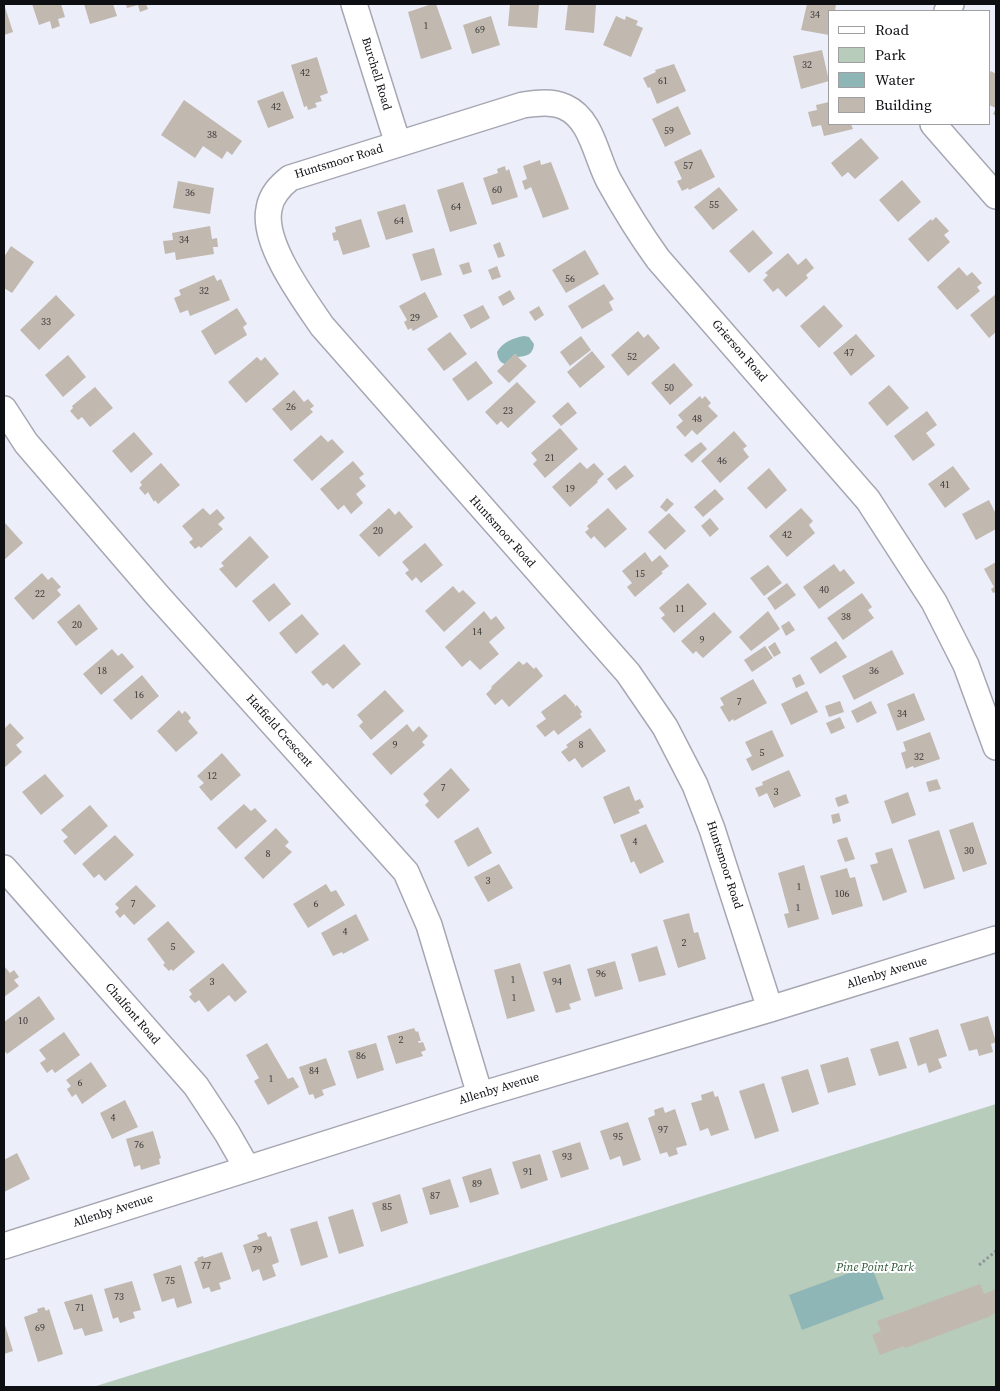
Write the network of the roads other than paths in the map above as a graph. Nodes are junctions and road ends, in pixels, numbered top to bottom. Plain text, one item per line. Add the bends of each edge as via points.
1 (354, 4) edge
2 (934, 125) edge
3 (398, 144) junction
4 (996, 196) edge
5 (4, 409) edge
6 (996, 748) edge
7 (4, 868) edge
8 (996, 939) edge
9 (770, 1009) junction
10 (480, 1095) junction
11 (247, 1168) junction
12 (4, 1246) edge

1 - 3 street, Burchell Road
2 - 4 street
3 - 6 street, Grierson Road via 540,102 565,107 577,115 587,129 608,180 658,259 868,500 900,548 934,602 964,661
3 - 9 street, Huntsmoor Road via 290,178 274,194 269,209 271,237 292,279 322,326 628,673 665,727 691,777 712,829
5 - 10 street, Hatfield Crescent via 26,443 157,595 406,872 429,925
7 - 11 street, Chalfont Road via 196,1086
8 - 9 street, Allenby Avenue
9 - 10 street, Allenby Avenue
10 - 11 street, Allenby Avenue
11 - 12 street, Allenby Avenue

